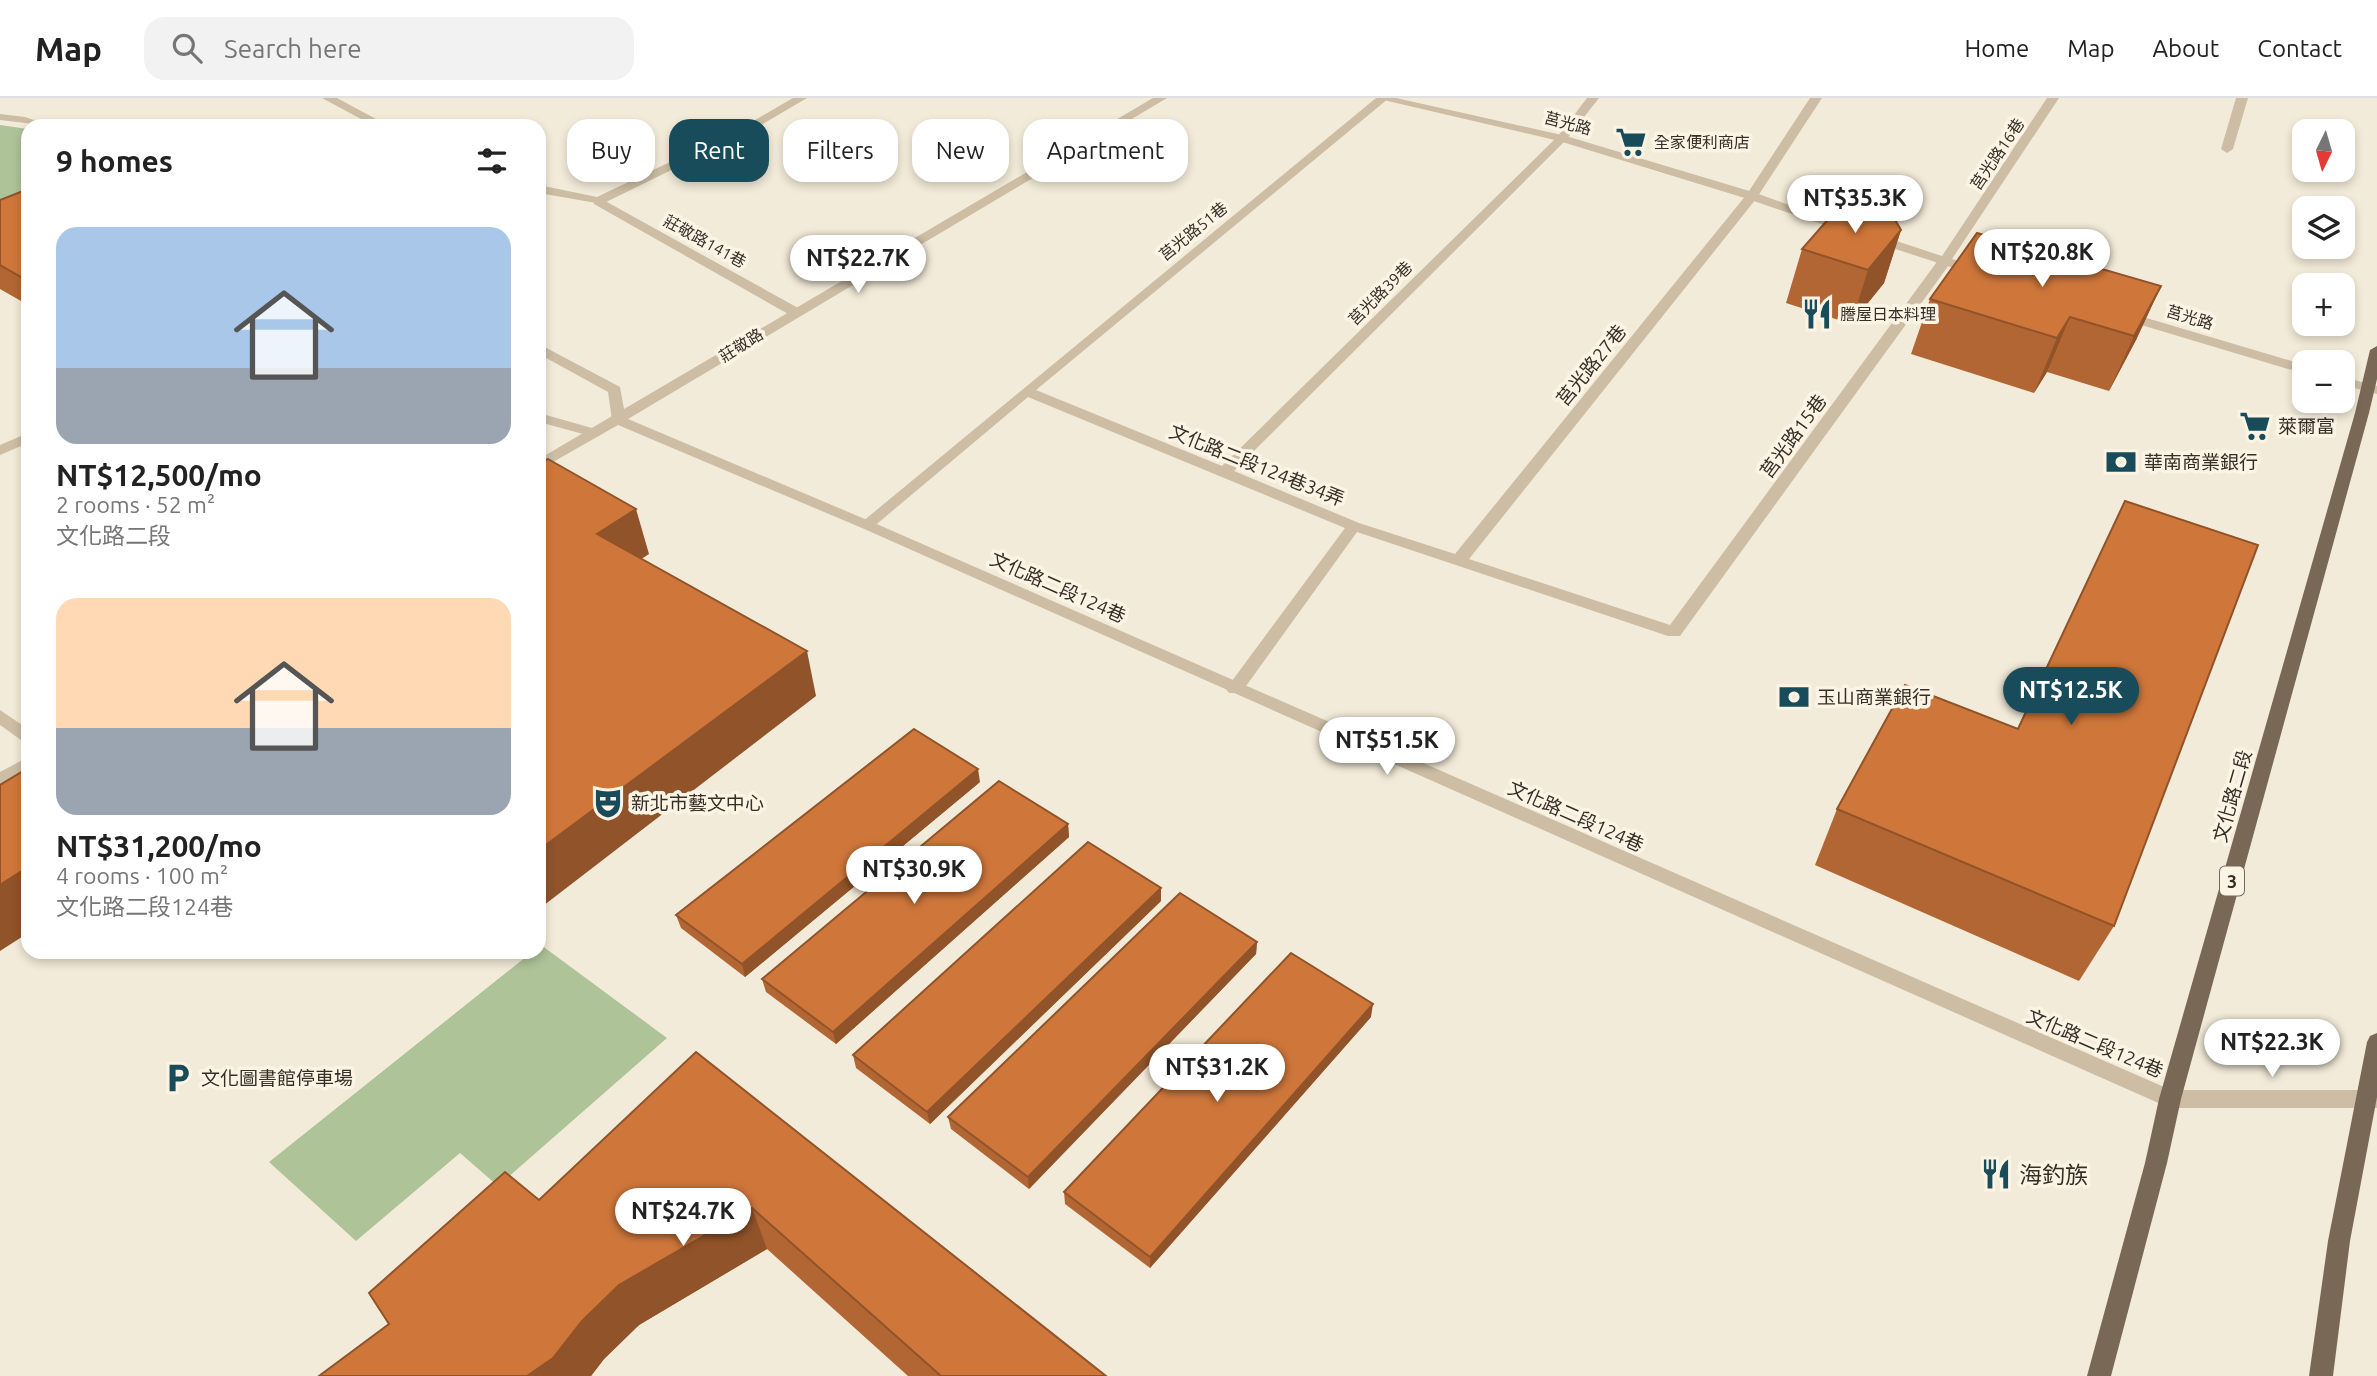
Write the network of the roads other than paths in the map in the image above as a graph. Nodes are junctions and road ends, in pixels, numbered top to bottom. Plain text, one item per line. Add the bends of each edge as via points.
1 (328, 98) edge
2 (801, 98) edge
3 (1161, 98) edge
4 (1382, 98) edge
5 (1593, 98) edge
6 (1816, 98) edge
7 (2053, 98) edge
8 (2242, 98) edge
9 (0, 117) edge
10 (369, 119) edge
11 (21, 120) edge
12 (1562, 138) junction
13 (2227, 149) dead end
14 (546, 193) edge
15 (1752, 196) junction
16 (598, 201) junction
17 (1944, 262) junction
18 (1984, 274) edge
19 (2104, 310) edge
20 (795, 312) junction
21 (2377, 350) edge
22 (546, 352) edge
23 (2292, 366) edge
24 (2355, 384) edge
25 (2372, 389) edge
26 (1026, 391) junction
27 (546, 419) edge
28 (619, 420) junction
29 (594, 433) junction
30 (21, 440) edge
31 (0, 451) edge
32 (546, 461) edge
33 (1223, 473) junction
34 (867, 525) junction
35 (1354, 526) junction
36 (1460, 559) junction
37 (1674, 632) joint
38 (1236, 689) junction
39 (0, 716) edge
40 (21, 733) edge
41 (21, 768) edge
42 (0, 780) edge
43 (2377, 1042) edge
44 (2170, 1099) junction
45 (2371, 1100) edge
46 (2099, 1376) edge
47 (2321, 1376) edge

1 - 10 street
2 - 16 street
3 - 20 street, 莊敬路
4 - 12 street, 莒光路
4 - 26 street, 莒光路51巷
5 - 12 street, 莒光路39巷
6 - 15 street, 莒光路27巷
7 - 17 street, 莒光路16巷
8 - 13 street
9 - 11 street
12 - 15 street, 莒光路
12 - 33 street, 莒光路39巷
14 - 16 street, 莊敬路141巷
15 - 17 street, 莒光路
15 - 36 street, 莒光路27巷
16 - 20 street, 莊敬路141巷
17 - 18 street, 莒光路
17 - 37 street, 莒光路15巷
19 - 23 street, 莒光路
20 - 28 street, 莊敬路
21 - 25 main road, 文化路二段 / 3
22 - 28 street via 615,390
24 - 25 street
25 - 44 main road, 文化路二段 / 3
26 - 33 street, 文化路二段124巷34弄
26 - 34 street
27 - 29 street
28 - 29 street, 莊敬路
28 - 34 street, 文化路二段124巷
29 - 32 street, 莊敬路
30 - 31 street
33 - 35 street, 文化路二段124巷34弄
34 - 38 street, 文化路二段124巷
35 - 36 street, 文化路二段124巷34弄
35 - 38 street
36 - 37 street, 文化路二段124巷34弄
38 - 44 street, 文化路二段124巷
39 - 40 street
41 - 42 street
43 - 45 main road
44 - 45 street
44 - 46 main road, 文化路二段 / 3
45 - 47 main road via 2339,1241

